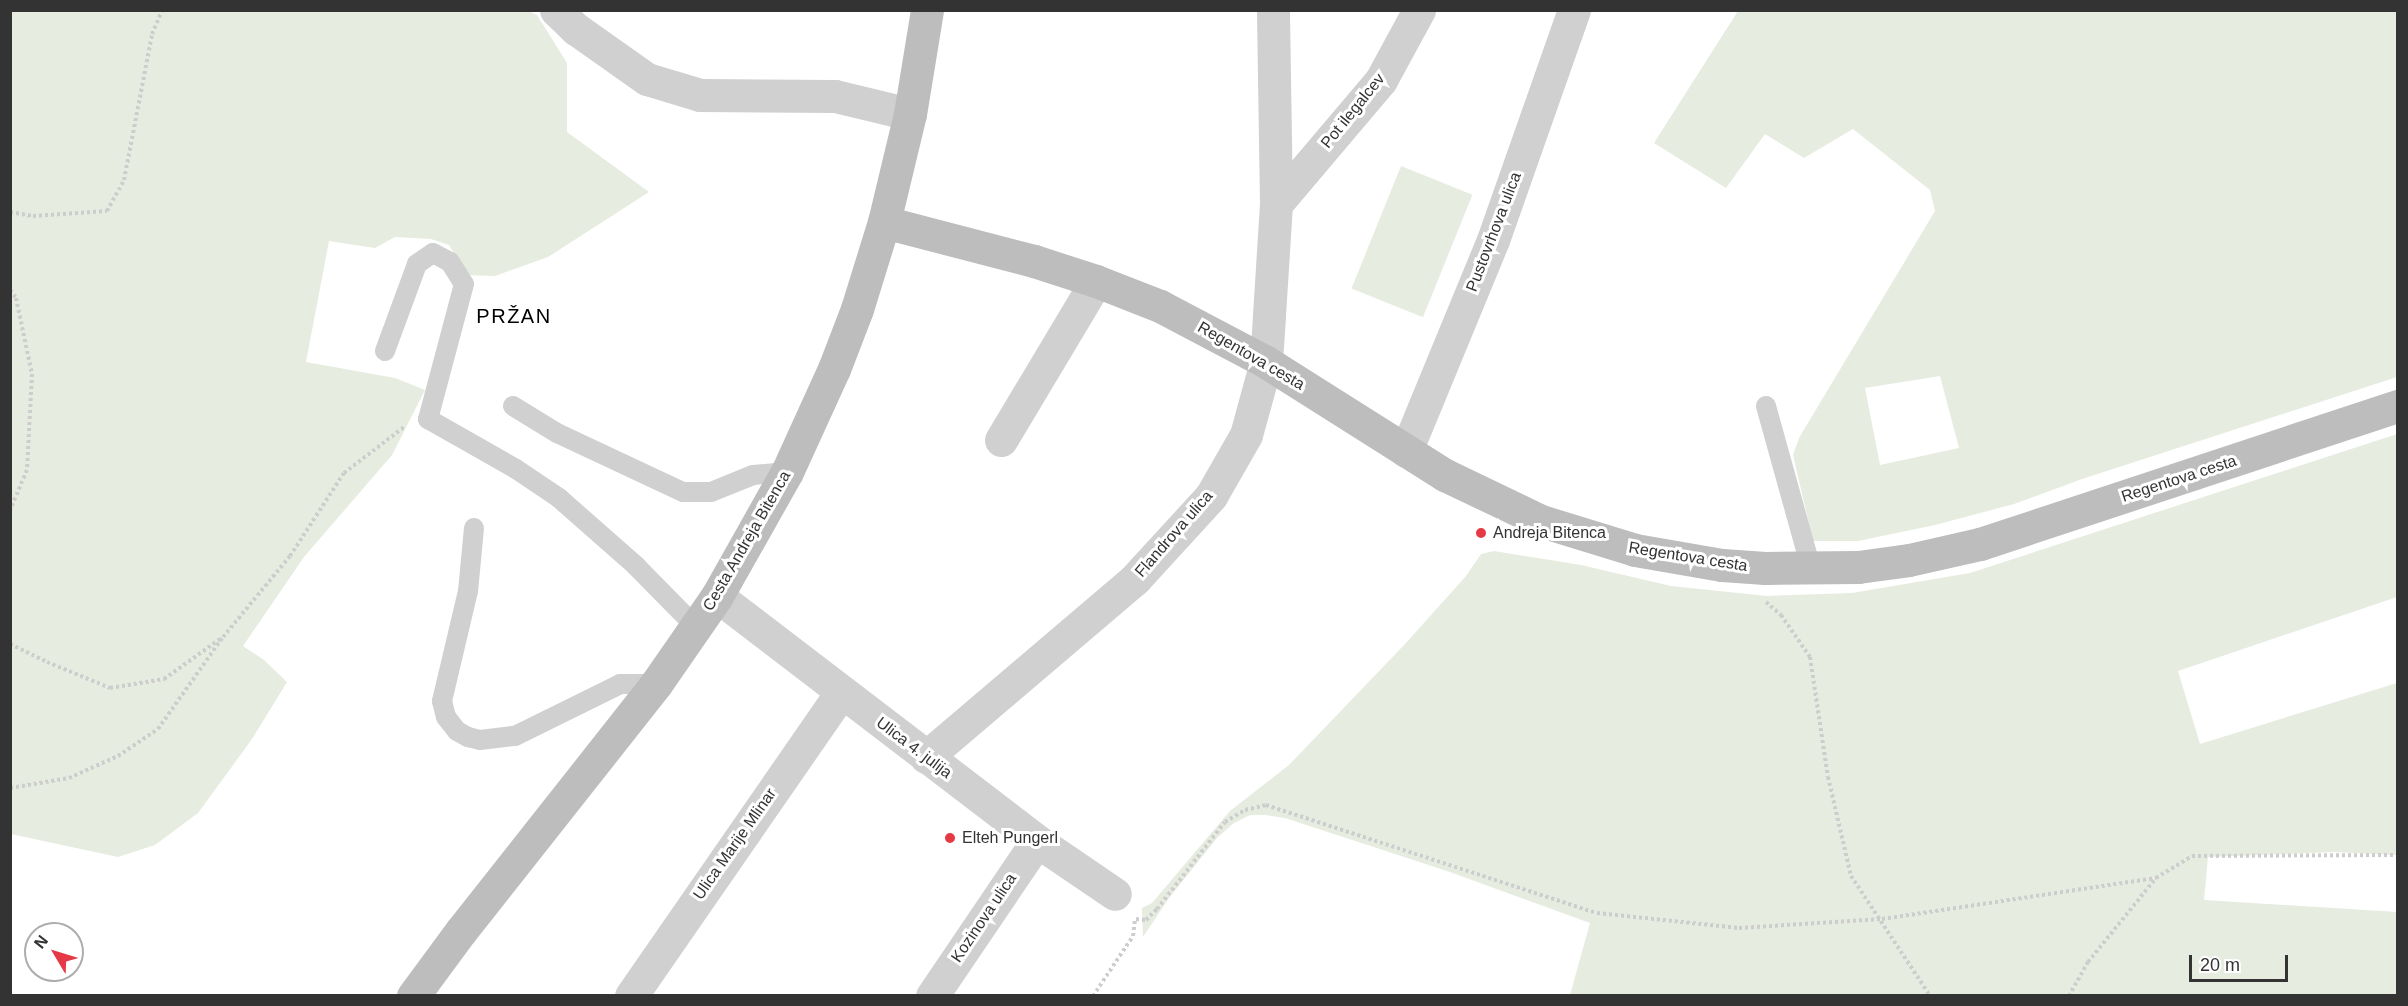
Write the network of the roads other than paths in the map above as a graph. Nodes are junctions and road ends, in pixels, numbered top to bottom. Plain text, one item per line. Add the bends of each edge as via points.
1 (556, 10) edge
2 (927, 10) edge
3 (1273, 10) edge
4 (1419, 10) edge
5 (1574, 10) edge
6 (910, 114) junction
7 (1276, 204) junction
8 (884, 222) junction
9 (1096, 281) junction
10 (385, 351) dead end
11 (1266, 362) junction
12 (513, 406) dead end
13 (1766, 406) dead end
14 (2397, 406) edge
15 (1001, 440) dead end
16 (1406, 451) junction
17 (787, 472) junction
18 (474, 528) dead end
19 (1811, 568) junction
20 (717, 596) junction
21 (696, 627) junction
22 (656, 684) junction
23 (841, 693) junction
24 (926, 758) junction
25 (1036, 841) junction
26 (1125, 906) road end
27 (413, 996) edge
28 (630, 996) edge
29 (932, 996) edge

1 - 6 street via 576,29 647,79 700,95 835,96
2 - 6 street, Cesta Andreja Bitenca
3 - 7 street, Flandrova ulica
4 - 7 street, Pot ilegalcev via 1381,80
5 - 16 street, Pustovrhova ulica via 1493,240
6 - 8 street, Cesta Andreja Bitenca
7 - 11 street, Flandrova ulica
8 - 9 street, Regentova cesta
8 - 17 street, Cesta Andreja Bitenca via 834,369
9 - 11 street, Regentova cesta via 1160,306
9 - 15 street
10 - 21 lane via 417,264 434,253 450,262 464,284 428,419 559,498 636,566
11 - 16 street, Regentova cesta
11 - 24 street, Flandrova ulica via 1246,435 1210,496 1135,579
12 - 17 lane via 557,433 683,492 711,492 753,475
13 - 19 lane
14 - 19 street, Regentova cesta via 1980,544 1858,567
16 - 19 street, Regentova cesta via 1492,500 1540,521 1635,550 1722,565
17 - 20 street, Cesta Andreja Bitenca
18 - 22 lane via 468,591 442,700 446,717 457,731 480,740 515,736 620,684
20 - 21 street, Cesta Andreja Bitenca
20 - 23 street, Ulica 4. julija
21 - 22 street, Cesta Andreja Bitenca
22 - 27 street, Cesta Andreja Bitenca
23 - 24 street, Ulica 4. julija
23 - 28 street, Ulica Marije Mlinar
24 - 25 street, Ulica 4. julija
25 - 26 street, Ulica 4. julija
25 - 29 street, Kozinova ulica

